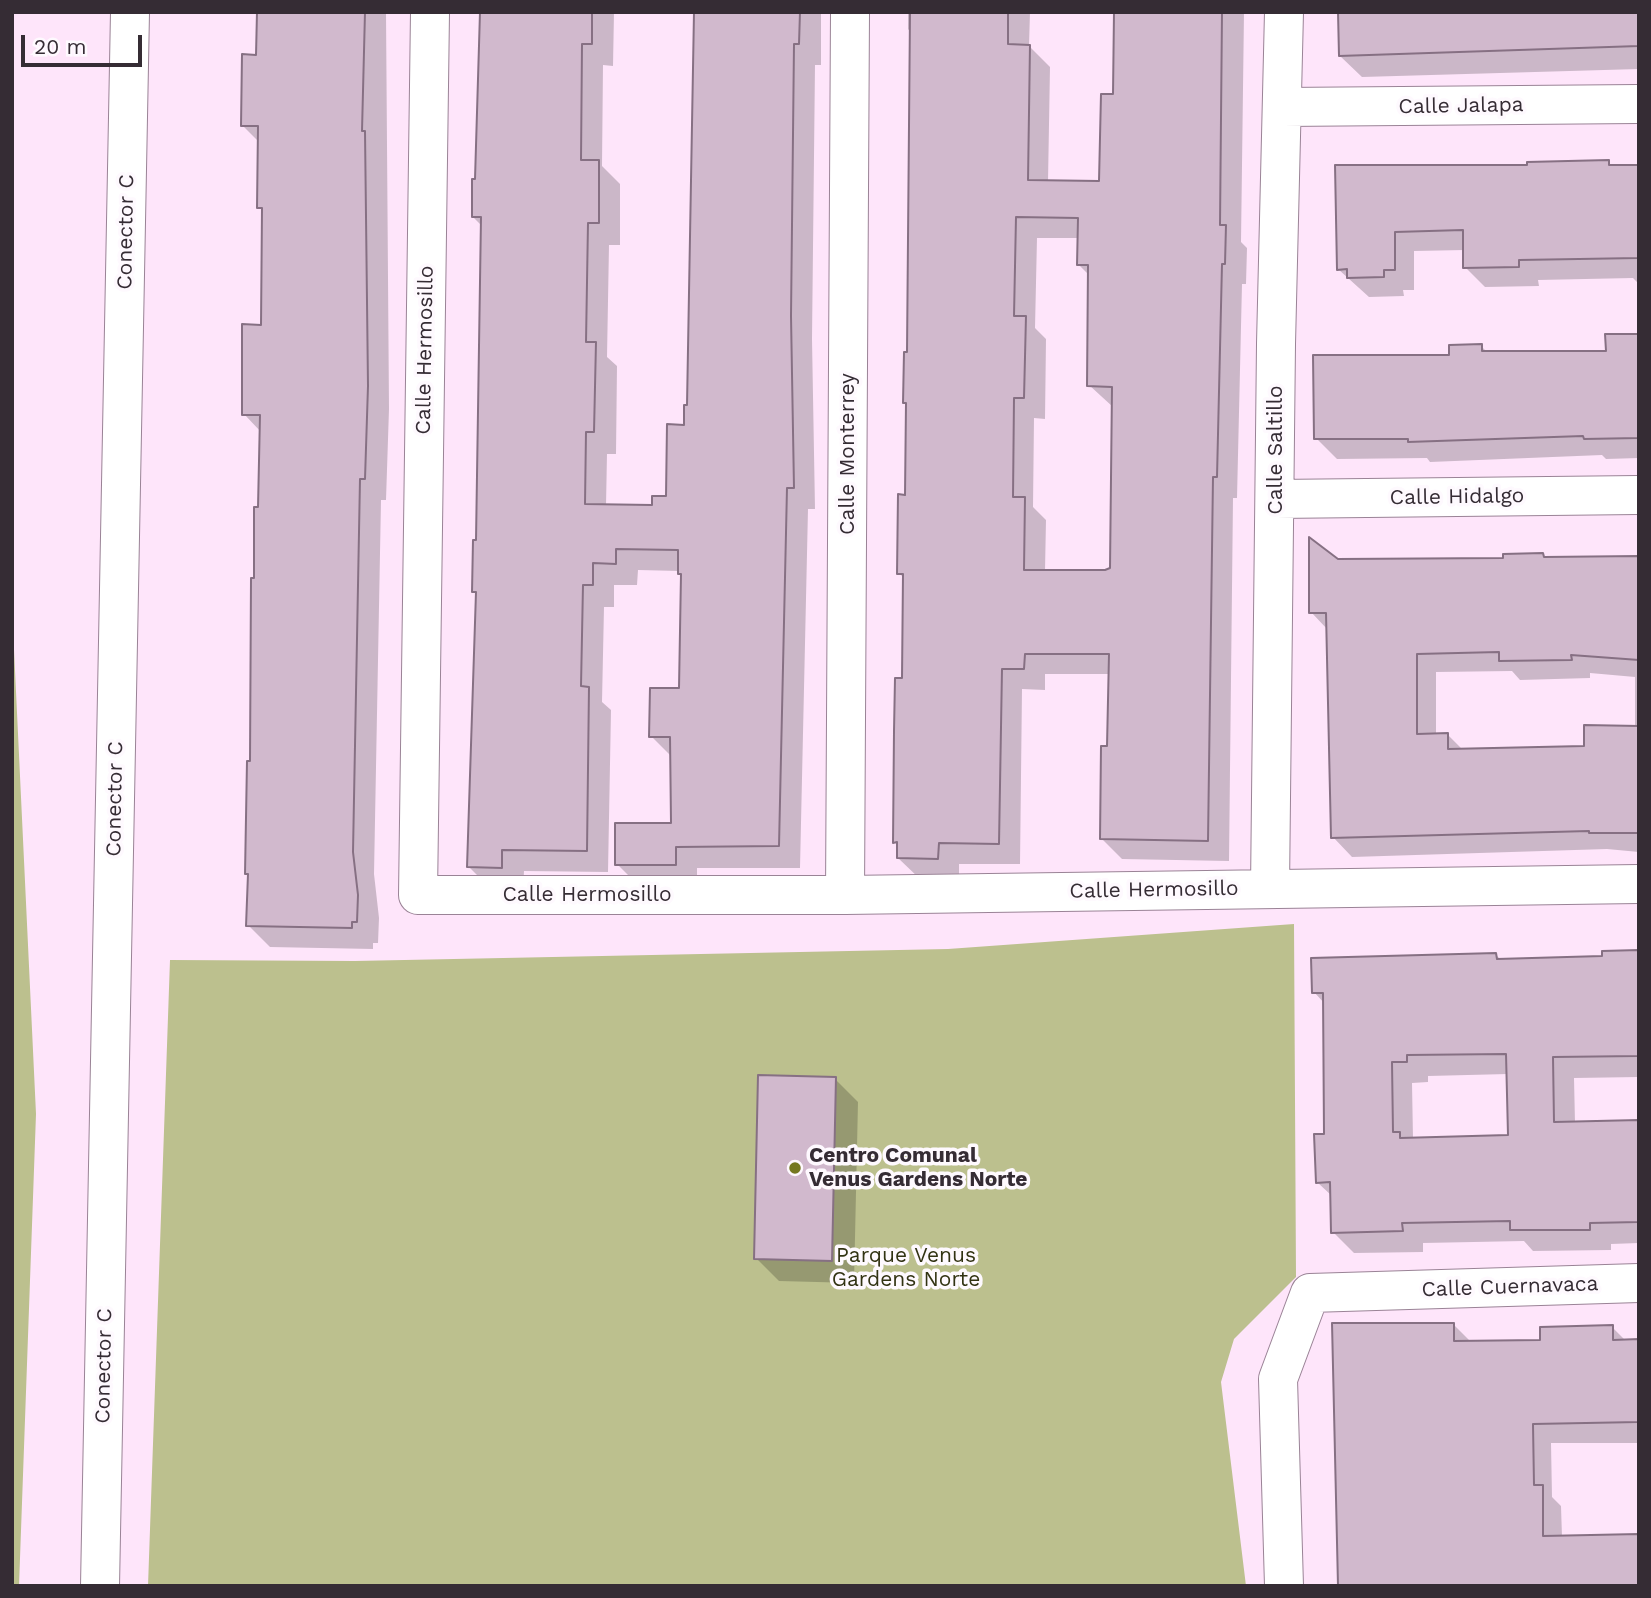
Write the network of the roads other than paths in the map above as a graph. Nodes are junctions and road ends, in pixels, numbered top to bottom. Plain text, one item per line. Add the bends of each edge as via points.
1 (130, 12) edge
2 (430, 12) edge
3 (850, 12) edge
4 (1284, 12) edge
5 (1639, 104) edge
6 (1283, 107) junction
7 (1639, 495) edge
8 (1276, 499) junction
9 (1639, 884) edge
10 (1270, 888) junction
11 (845, 895) junction
12 (1639, 1283) edge
13 (100, 1586) edge
14 (1284, 1586) edge

1 - 13 street, Conector C
2 - 11 street, Calle Hermosillo via 418,895
3 - 11 street, Calle Monterrey
4 - 6 street, Calle Saltillo
5 - 6 street, Calle Jalapa
6 - 8 street, Calle Saltillo
7 - 8 street, Calle Hidalgo
8 - 10 street, Calle Saltillo
9 - 10 street, Calle Hermosillo
10 - 11 street, Calle Hermosillo
12 - 14 street, Calle Cuernavaca via 1310,1293 1278,1379

